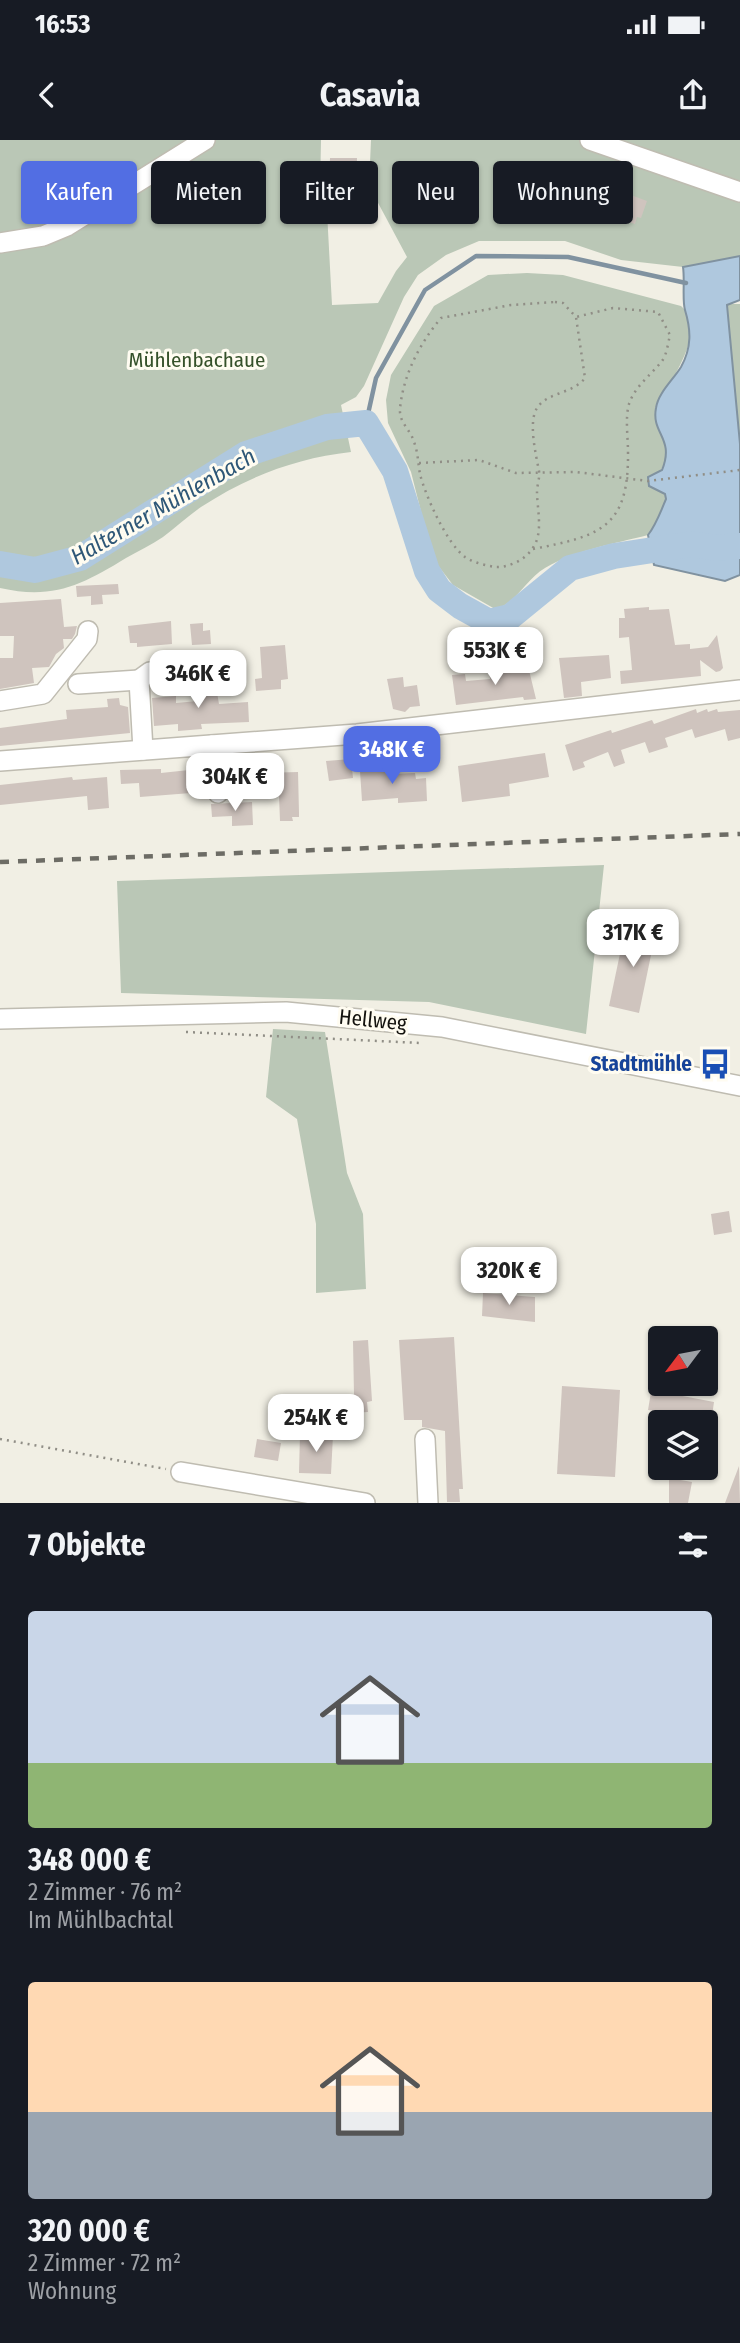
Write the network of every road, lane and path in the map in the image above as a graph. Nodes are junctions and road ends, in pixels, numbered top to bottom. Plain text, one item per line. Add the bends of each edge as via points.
1 (205, 140) edge
2 (590, 140) edge
3 (740, 192) edge
4 (0, 243) edge
5 (576, 317) junction
6 (419, 463) junction
7 (740, 470) edge
8 (540, 474) junction
9 (626, 480) junction
10 (533, 549) junction
11 (88, 631) dead end
12 (204, 669) dead end
13 (139, 680) junction
14 (78, 684) dead end
15 (740, 690) edge
16 (0, 701) edge
17 (212, 745) junction
18 (143, 750) junction
19 (0, 761) edge
20 (218, 793) dead end
21 (0, 1019) edge
22 (186, 1032) dead end
23 (432, 1044) dead end
24 (740, 1086) edge
25 (0, 1439) edge
26 (425, 1439) dead end
27 (181, 1472) joint
28 (365, 1503) edge
29 (428, 1503) edge

1 - 4 street via 67,226 43,236
2 - 3 street
5 - 6 path via 563,303 555,302 440,317 407,373 400,410
5 - 8 path via 585,377 579,386 543,400 535,410 533,442
5 - 9 path via 613,308 658,312 670,335 664,358 629,404
6 - 8 path via 479,460
6 - 10 path via 443,527 464,557 502,568
7 - 9 path
8 - 9 path via 576,472
8 - 10 path
9 - 10 path via 623,501 612,522 591,534
11 - 16 street via 87,639 43,694
12 - 13 street via 150,672
13 - 14 street
13 - 18 street
15 - 17 street via 357,734
17 - 18 street
17 - 20 street
18 - 19 street
21 - 24 street, Hellweg via 286,1012 442,1027
22 - 23 path
25 - 27 path
26 - 29 street
27 - 28 street

